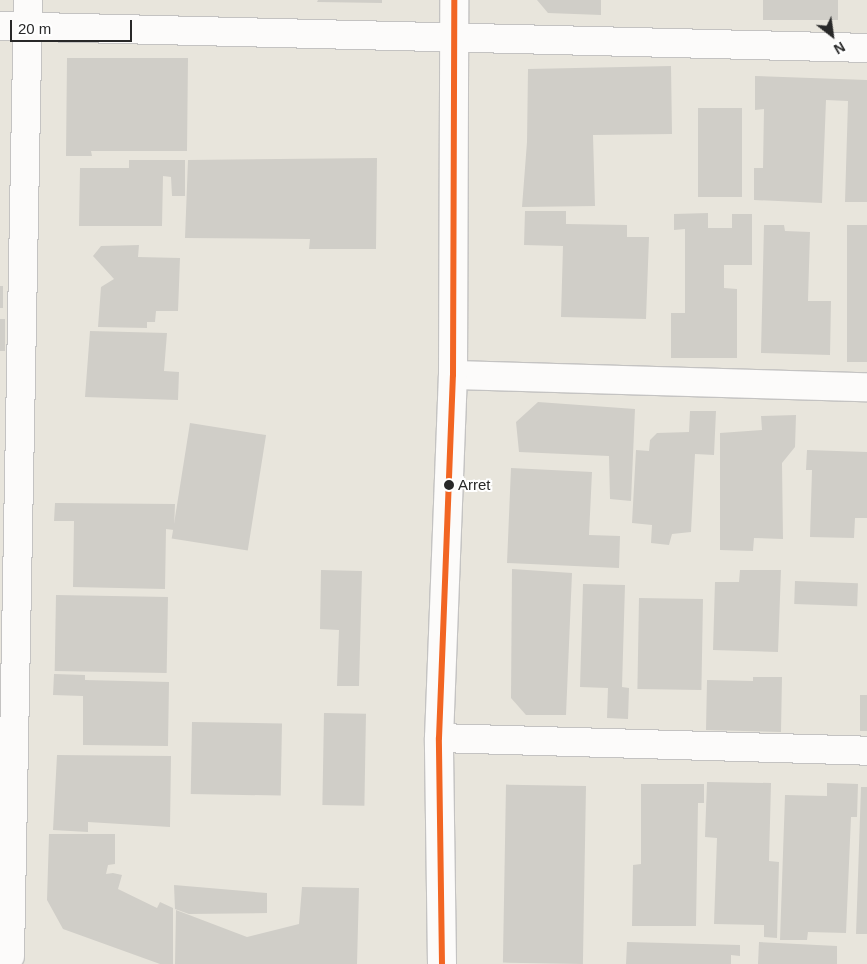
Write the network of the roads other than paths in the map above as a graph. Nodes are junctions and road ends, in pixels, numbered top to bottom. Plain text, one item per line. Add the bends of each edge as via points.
1 (28, 0) edge
2 (454, 0) edge
3 (0, 26) edge
4 (27, 27) junction
5 (453, 38) junction
6 (867, 48) edge
7 (452, 375) junction
8 (867, 387) edge
9 (439, 738) junction
10 (867, 751) edge
11 (13, 958) edge
12 (442, 964) edge

1 - 4 street
2 - 5 street
3 - 4 street
4 - 5 street
4 - 11 street
5 - 6 street
5 - 7 street
7 - 8 street
7 - 9 street
9 - 10 street
9 - 12 street

